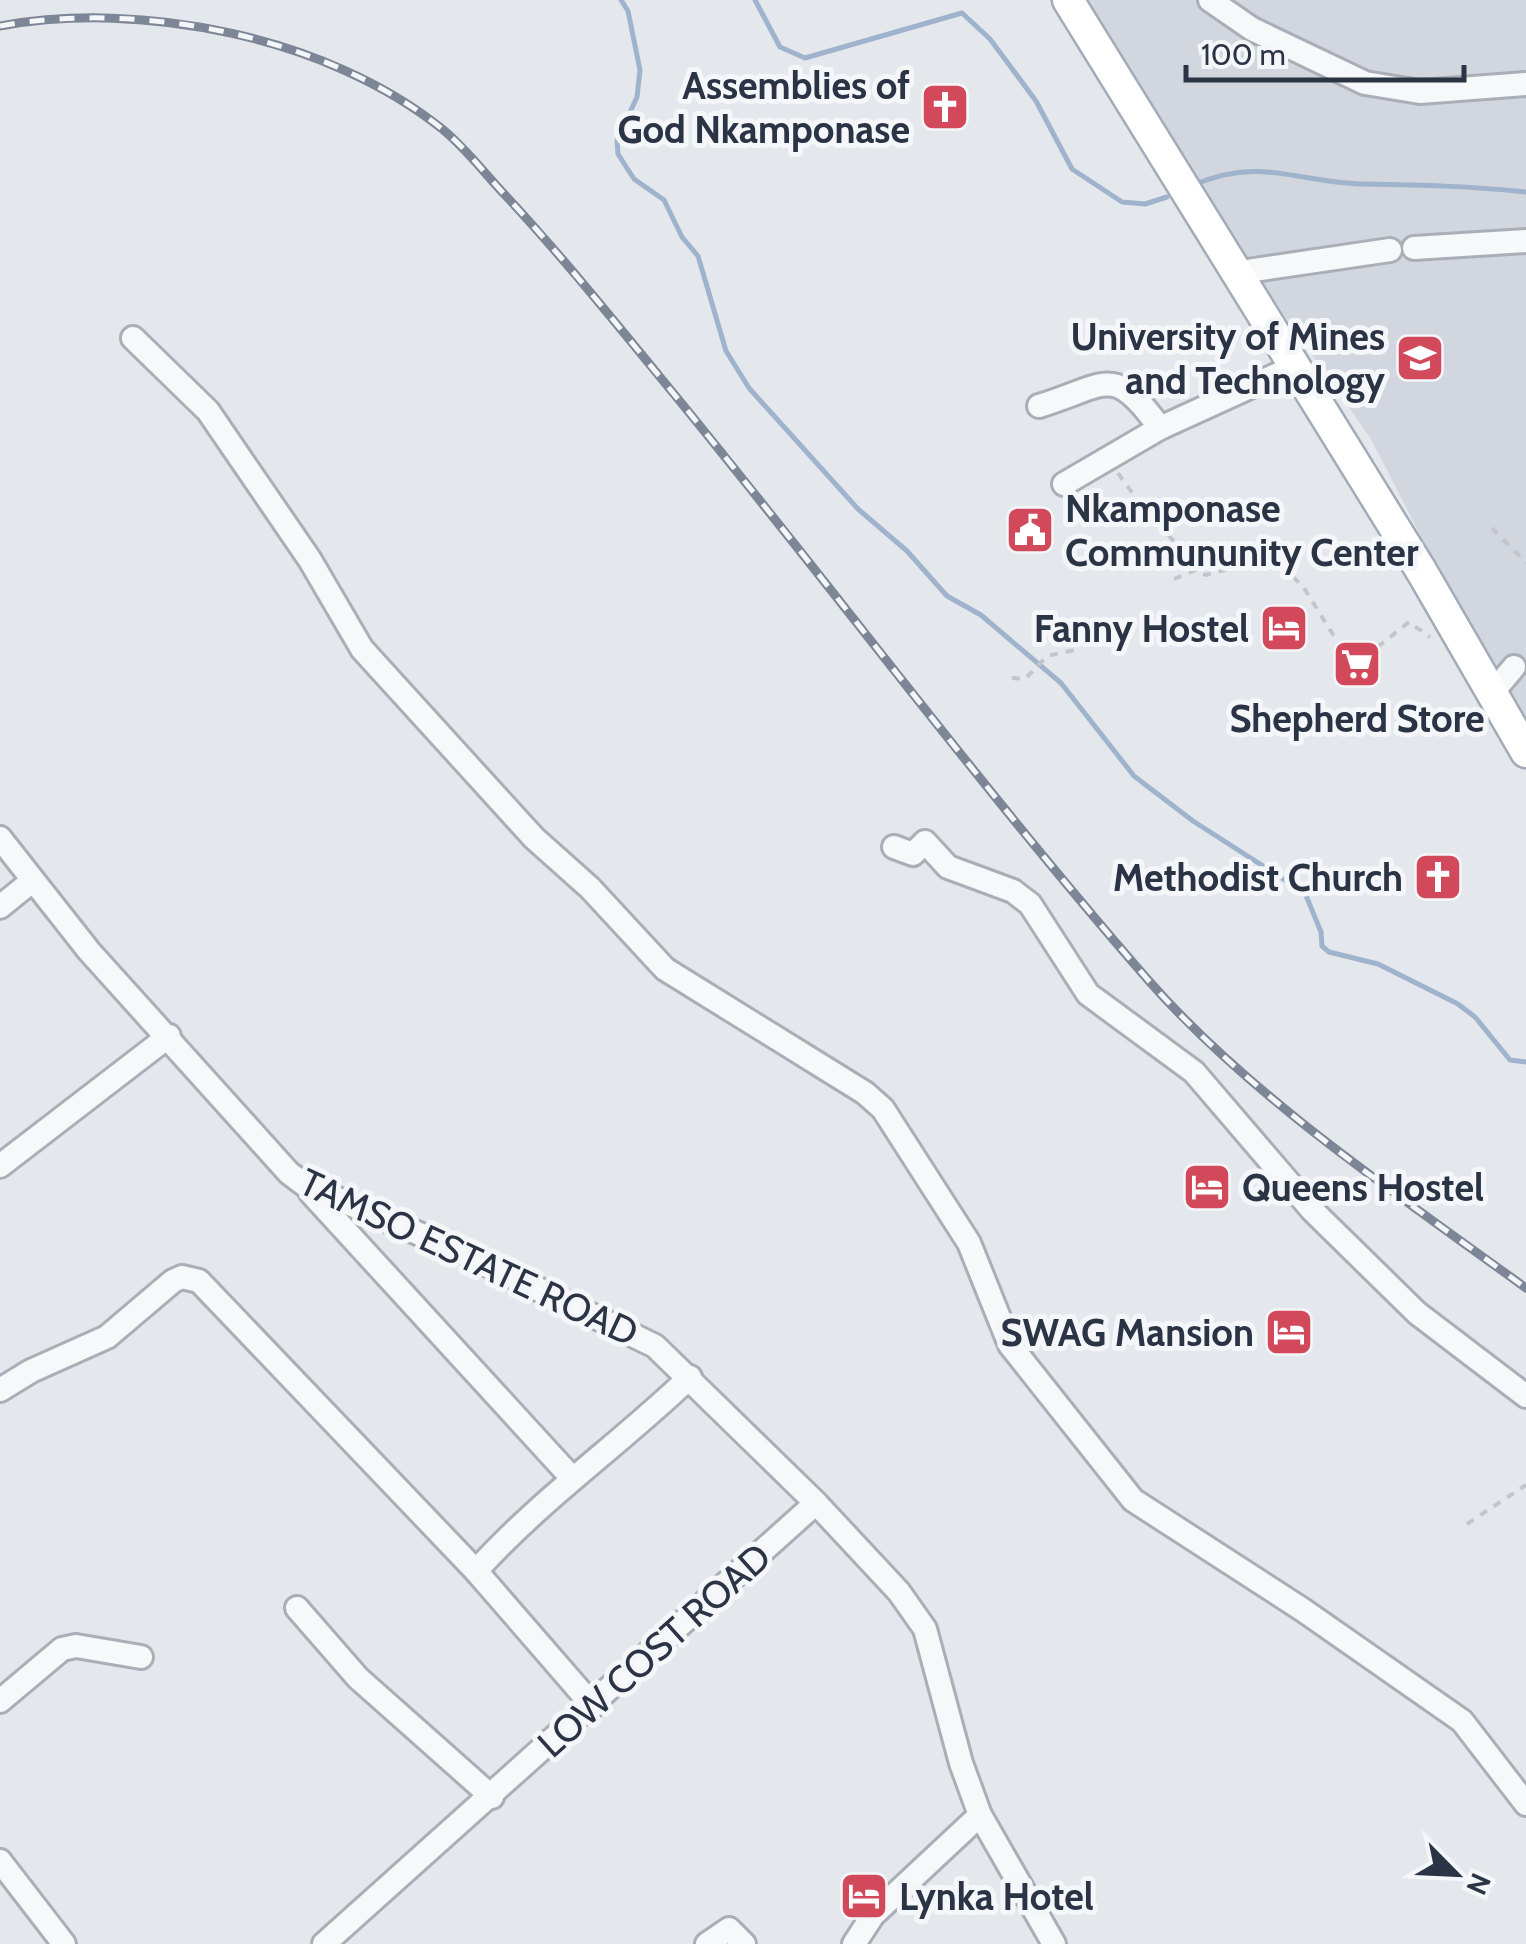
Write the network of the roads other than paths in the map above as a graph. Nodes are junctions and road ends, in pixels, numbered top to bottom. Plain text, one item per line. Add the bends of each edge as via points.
1 (1068, 0) edge
2 (1210, 0) edge
3 (1526, 84) edge
4 (1526, 241) edge
5 (1234, 273) junction
6 (133, 338) dead end
7 (1296, 366) junction
8 (1039, 406) dead end
9 (1160, 428) junction
10 (1064, 484) dead end
11 (1514, 667) dead end
12 (1492, 693) junction
13 (1526, 752) edge
14 (0, 838) edge
15 (894, 847) dead end
16 (32, 882) junction
17 (0, 907) edge
18 (170, 1036) junction
19 (0, 1166) edge
20 (304, 1185) junction
21 (690, 1377) junction
22 (0, 1390) edge
23 (1526, 1396) edge
24 (572, 1478) junction
25 (816, 1502) junction
26 (476, 1572) junction
27 (297, 1608) dead end
28 (141, 1657) dead end
29 (0, 1701) edge
30 (593, 1706) junction
31 (492, 1797) junction
32 (1526, 1804) edge
33 (980, 1815) junction
34 (0, 1860) edge
35 (64, 1944) edge
36 (324, 1944) edge
37 (707, 1944) edge
38 (744, 1944) edge
39 (854, 1944) edge
40 (1054, 1944) edge

1 - 5 main road
2 - 3 street via 1252,30 1365,82 1420,92
4 - 5 street via 1402,249
5 - 7 main road
6 - 32 street via 208,412 362,649 534,838 665,969 865,1093 891,1119 969,1243 1010,1346 1133,1500 1462,1721
7 - 9 street
7 - 12 main road
8 - 9 street via 1116,384 1130,389
9 - 10 street
11 - 12 street
12 - 13 main road
14 - 16 street, TAMSO ESTATE ROAD
15 - 23 street via 913,854 925,842 948,868 1013,891 1030,904 1088,994 1194,1072 1313,1211 1417,1313
16 - 17 street
16 - 18 street, TAMSO ESTATE ROAD
18 - 19 street
18 - 20 street, TAMSO ESTATE ROAD
20 - 21 street, TAMSO ESTATE ROAD via 619,1326
20 - 24 street
21 - 24 street
21 - 25 street, TAMSO ESTATE ROAD
22 - 26 street via 106,1337 173,1281 200,1281
24 - 26 street
25 - 30 street, LOW COST ROAD
25 - 33 street, TAMSO ESTATE ROAD via 900,1592 925,1629
26 - 30 street
27 - 31 street via 358,1678
28 - 29 street via 76,1646 62,1650
30 - 31 street, LOW COST ROAD
31 - 36 street, LOW COST ROAD
33 - 39 street via 873,1915
33 - 40 street, TAMSO ESTATE ROAD
34 - 35 street
37 - 38 street via 728,1930

